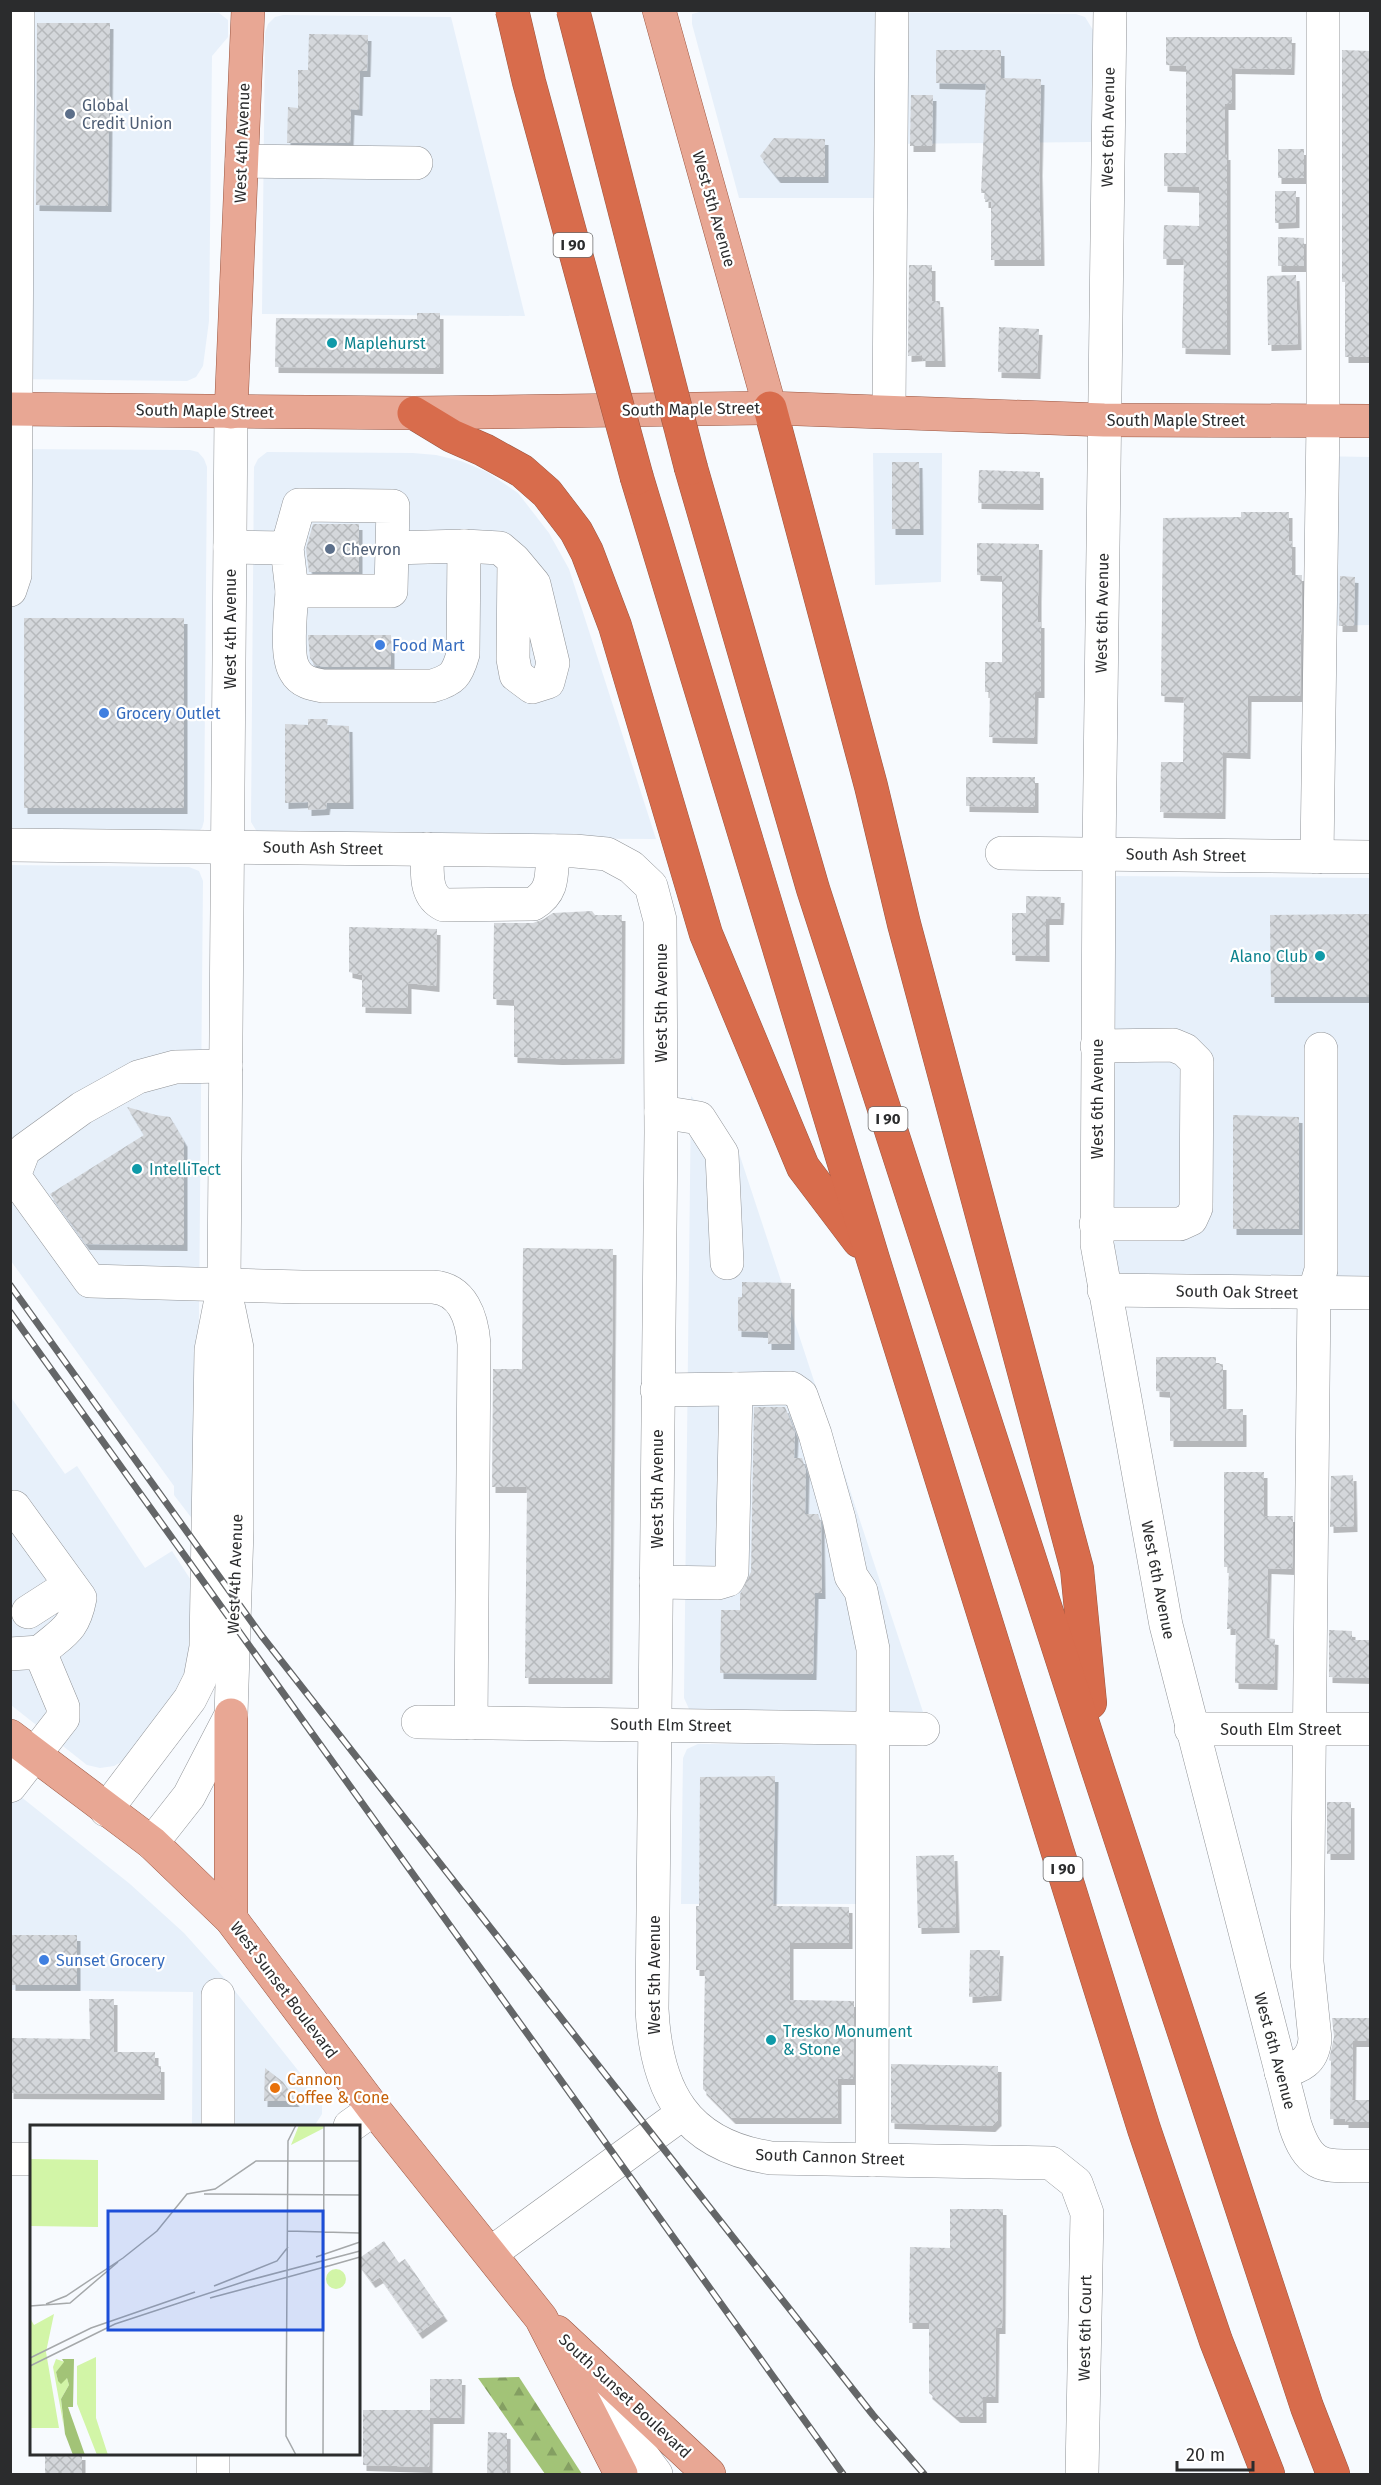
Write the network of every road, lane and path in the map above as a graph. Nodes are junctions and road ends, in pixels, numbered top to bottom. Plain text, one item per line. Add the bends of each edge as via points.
1 (18, 10) edge
2 (248, 10) edge
3 (505, 10) edge
4 (512, 10) edge
5 (573, 10) edge
6 (659, 10) edge
7 (892, 10) edge
8 (1110, 10) edge
9 (1323, 10) edge
10 (14, 55) edge
11 (529, 82) junction
12 (242, 161) junction
13 (416, 163) dead end
14 (770, 408) junction
15 (14, 409) edge
16 (889, 411) junction
17 (231, 412) junction
18 (414, 413) junction
19 (1104, 420) junction
20 (1323, 421) junction
21 (1371, 421) edge
22 (464, 546) junction
23 (230, 547) junction
24 (287, 548) junction
25 (392, 548) junction
26 (514, 560) dead end
27 (10, 590) edge
28 (292, 591) junction
29 (10, 845) edge
30 (228, 847) junction
31 (427, 849) junction
32 (553, 851) junction
33 (1002, 854) dead end
34 (1099, 854) junction
35 (1317, 857) junction
36 (1371, 857) edge
37 (632, 867) joint
38 (1097, 1046) junction
39 (1321, 1049) dead end
40 (226, 1066) junction
41 (661, 1112) junction
42 (1096, 1224) junction
43 (873, 1259) junction
44 (727, 1263) dead end
45 (224, 1284) junction
46 (1104, 1290) junction
47 (1314, 1293) junction
48 (1371, 1293) edge
49 (736, 1389) junction
50 (657, 1390) junction
51 (18, 1526) edge
52 (656, 1582) junction
53 (70, 1585) junction
54 (28, 1612) dead end
55 (25, 1653) edge
56 (231, 1715) junction
57 (418, 1722) dead end
58 (471, 1723) junction
59 (655, 1725) junction
60 (874, 1728) junction
61 (923, 1729) dead end
62 (1191, 1729) junction
63 (1308, 1729) junction
64 (1371, 1729) edge
65 (23, 1746) edge
66 (1097, 1767) junction
67 (10, 1786) edge
68 (106, 1810) junction
69 (152, 1843) junction
70 (231, 1919) junction
71 (218, 1995) dead end
72 (1281, 2072) junction
73 (682, 2114) junction
74 (362, 2118) edge
75 (218, 2125) edge
76 (10, 2159) edge
77 (30, 2159) edge
78 (872, 2160) junction
79 (1371, 2166) edge
80 (1076, 2183) joint
81 (491, 2253) junction
82 (541, 2318) junction
83 (213, 2455) edge
84 (213, 2475) edge
85 (621, 2475) edge
86 (656, 2475) edge
87 (709, 2475) edge
88 (1082, 2475) edge
89 (1268, 2475) edge
90 (1333, 2475) edge

1 - 10 street
2 - 12 main road, West 4th Avenue
3 - 11 highway, bridge
4 - 11 highway, I 90, bridge
5 - 66 highway, I 90, bridge via 691,468 813,889
6 - 14 main road, West 5th Avenue
7 - 16 street
8 - 19 street, West 6th Avenue
9 - 20 street
10 - 15 street
11 - 43 highway, I 90, bridge via 637,478
12 - 13 street
12 - 17 main road, West 4th Avenue
14 - 16 main road, South Maple Street
14 - 18 main road, South Maple Street
14 - 66 highway via 1077,1569
15 - 17 main road, South Maple Street
15 - 27 street via 15,575
16 - 19 main road, South Maple Street
17 - 18 main road, South Maple Street
17 - 23 street, West 4th Avenue
18 - 43 highway via 522,471 547,493 576,531 615,626 706,934 803,1167
19 - 20 main road, South Maple Street
19 - 34 street, West 6th Avenue
20 - 21 main road, South Maple Street
20 - 35 street
22 - 25 street
22 - 26 street via 500,548
22 - 28 street via 464,654 458,671 447,681 432,686 307,683 295,673 290,661
23 - 24 street
23 - 30 street, West 4th Avenue
24 - 25 street via 299,505 393,506
24 - 28 street
25 - 28 street via 391,591
29 - 30 street, South Ash Street
30 - 31 street, South Ash Street
30 - 40 street, West 4th Avenue
31 - 32 street, South Ash Street
31 - 32 street via 429,890 434,900 444,905 534,904 545,897 550,885
32 - 37 street, South Ash Street via 607,854
33 - 34 street, South Ash Street
34 - 35 street, South Ash Street
34 - 38 street, West 6th Avenue
35 - 36 street, South Ash Street
37 - 41 street, West 5th Avenue via 651,886 660,920
38 - 42 street, West 6th Avenue
38 - 42 street via 1173,1045 1197,1062 1196,1208 1191,1219 1180,1224
39 - 47 street via 1321,1270
40 - 45 street, West 4th Avenue
40 - 45 street via 175,1067 138,1077 82,1108 24,1150 14,1176 90,1281
41 - 44 street via 699,1118 722,1154
41 - 50 street, West 5th Avenue
42 - 46 street, West 6th Avenue
43 - 89 highway, I 90 via 1144,2129 1216,2341
45 - 56 street, West 4th Avenue via 237,1348
45 - 58 street via 442,1287 466,1308 474,1344
45 - 68 street, West 4th Avenue via 211,1350 204,1665 190,1699
46 - 47 street, South Oak Street
46 - 62 street, West 6th Avenue via 1166,1625
47 - 48 street, South Oak Street
47 - 63 street
49 - 50 street
49 - 52 street via 732,1572 728,1580 718,1583
49 - 60 street via 791,1388 801,1395 839,1519 851,1576 861,1591 873,1649
50 - 52 street, West 5th Avenue
51 - 53 street
52 - 59 street, West 5th Avenue
53 - 54 street
53 - 55 street via 80,1598 76,1618 69,1627
55 - 65 street via 63,1707 63,1718
56 - 69 street, West 4th Avenue via 189,1796
56 - 70 main road
57 - 58 street, South Elm Street
58 - 59 street, South Elm Street
59 - 60 street, South Elm Street
59 - 73 street, West 5th Avenue via 653,2029 659,2066
60 - 61 street, South Elm Street
60 - 78 street
62 - 63 street, South Elm Street
62 - 72 street, West 6th Avenue
63 - 64 street, South Elm Street
63 - 72 street via 1307,1962 1314,2046 1304,2064
65 - 67 street
65 - 68 main road, West Sunset Boulevard
66 - 90 highway, I 90 via 1307,2407
68 - 69 main road, West Sunset Boulevard
69 - 70 main road, West Sunset Boulevard
70 - 74 main road, West Sunset Boulevard
71 - 75 street
72 - 79 street, West 6th Avenue via 1298,2135 1314,2160
73 - 78 street, South Cannon Street via 720,2144 750,2155
73 - 81 street
74 - 81 main road, West Sunset Boulevard
76 - 77 street
78 - 80 street, South Cannon Street via 1051,2163
80 - 88 street, West 6th Court via 1087,2213
81 - 82 main road, West Sunset Boulevard
82 - 85 main road, West Sunset Boulevard
82 - 86 street
82 - 87 main road, South Sunset Boulevard
83 - 84 street

